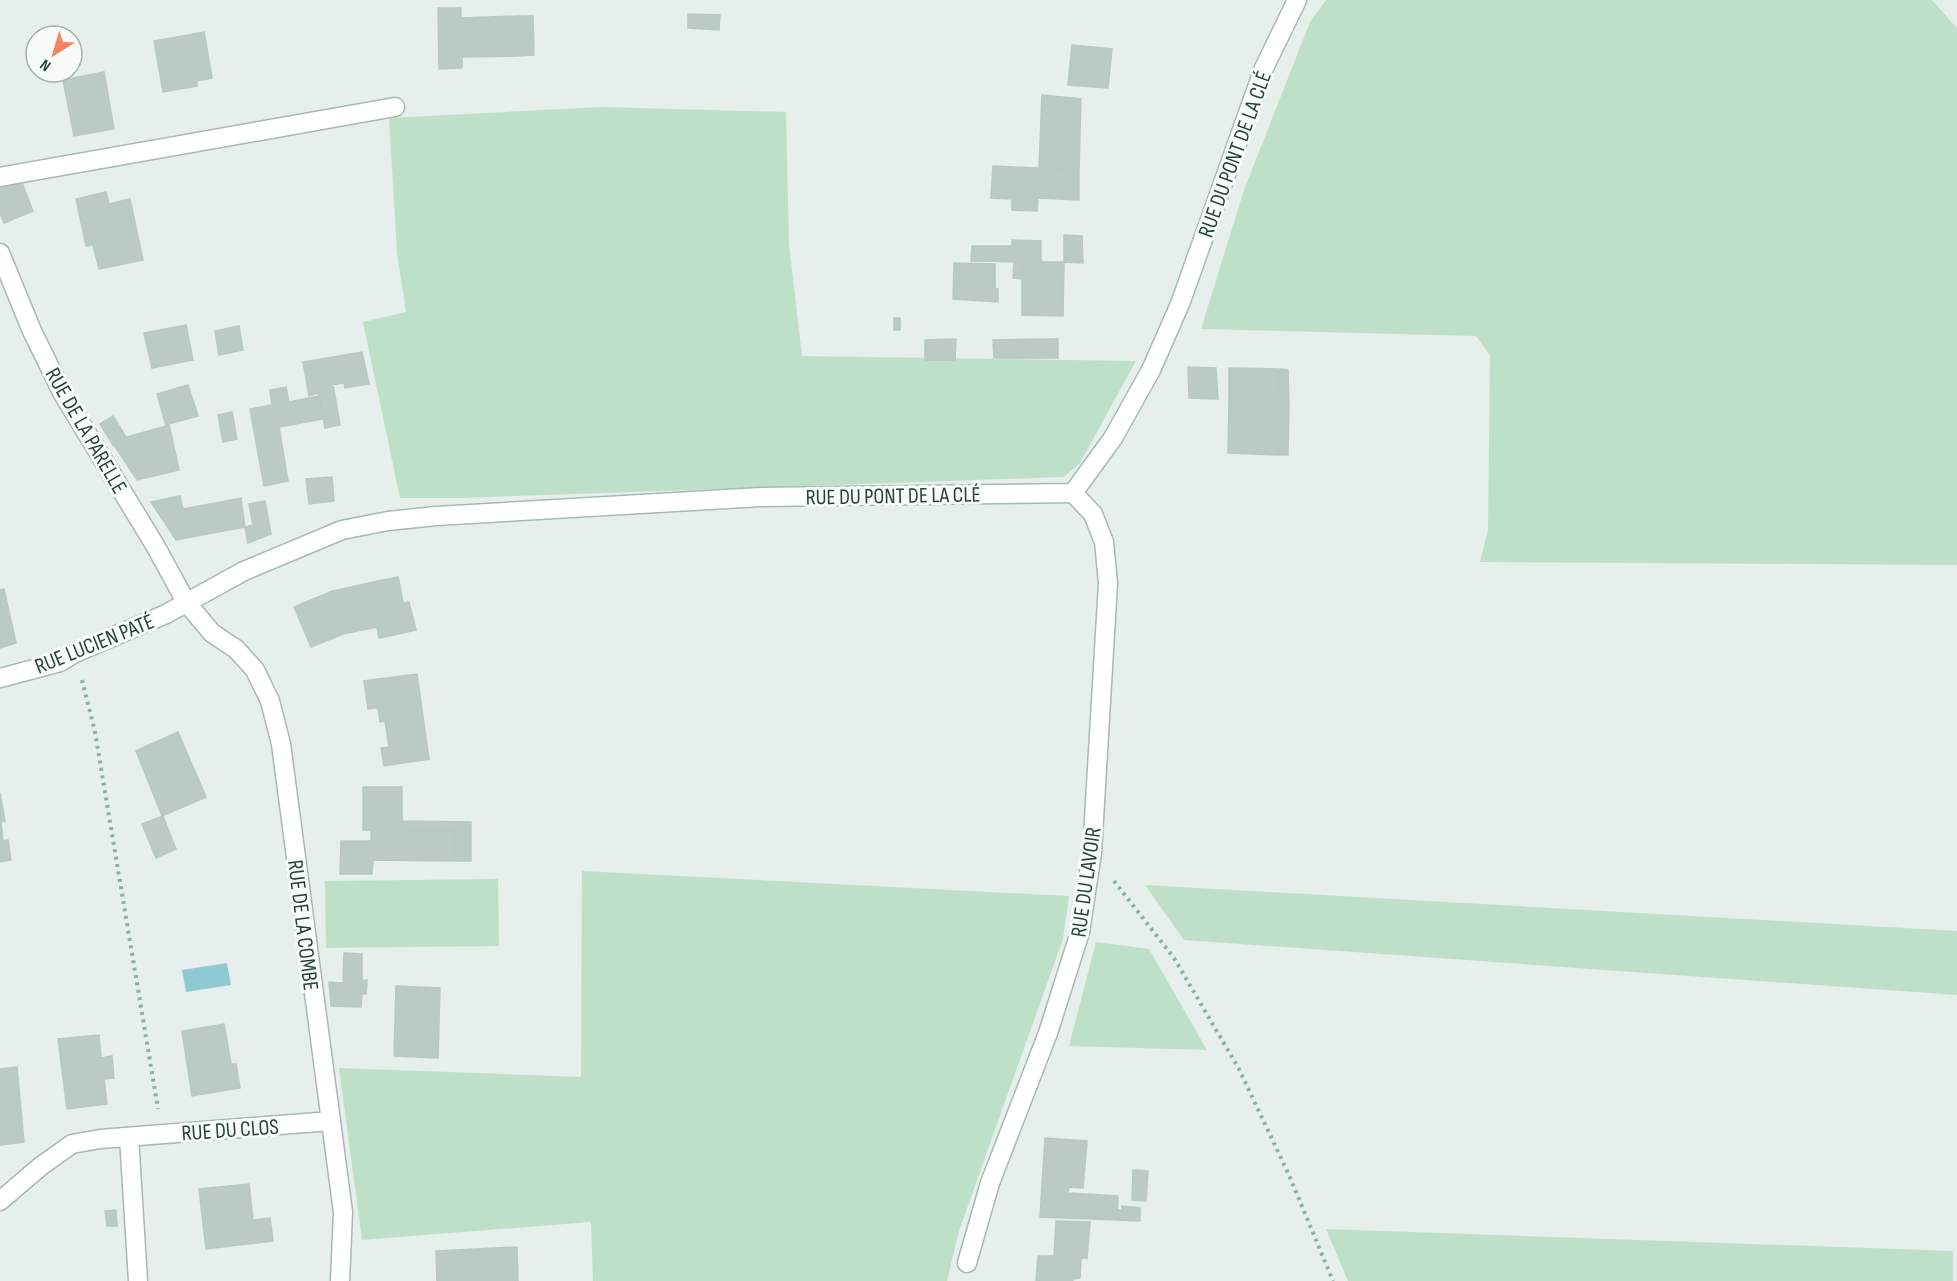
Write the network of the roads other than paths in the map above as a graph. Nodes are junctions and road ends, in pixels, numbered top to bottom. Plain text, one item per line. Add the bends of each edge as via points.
1 (1297, 0) edge
2 (395, 107) dead end
3 (0, 177) edge
4 (0, 253) edge
5 (1073, 493) junction
6 (186, 602) junction
7 (0, 678) edge
8 (331, 1121) junction
9 (129, 1137) junction
10 (0, 1201) edge
11 (967, 1263) dead end
12 (138, 1281) edge
13 (340, 1281) edge

1 - 5 street, RUE DU PONT DE LA CLÉ via 1264,68 1180,304 1151,370 1113,438
2 - 3 street
4 - 6 street, RUE DE LA PARELLE via 63,394
5 - 6 street, RUE DU PONT DE LA CLÉ via 761,497 388,521 342,530 244,571
5 - 11 street, RUE DU LAVOIR via 1093,514 1104,542 1108,583 1092,854 1080,932 1048,1033 990,1183
6 - 7 street, RUE LUCIEN PATÉ via 60,662
6 - 8 street, RUE DE LA COMBE via 212,633 236,649 255,670 270,701 281,744
8 - 9 street, RUE DU CLOS
8 - 13 street, RUE DE LA COMBE via 344,1212
9 - 10 street, RUE DU CLOS via 72,1144
9 - 12 street

